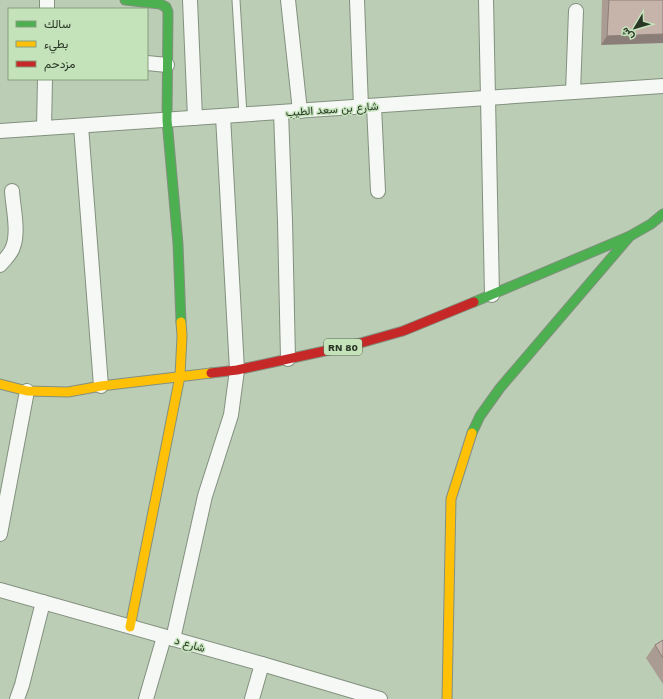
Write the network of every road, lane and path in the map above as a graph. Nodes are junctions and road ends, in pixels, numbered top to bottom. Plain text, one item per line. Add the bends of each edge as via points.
1 (125, 0) edge
2 (190, 0) edge
3 (236, 0) edge
4 (288, 0) edge
5 (357, 0) edge
6 (486, 0) edge
7 (576, 11) dead end
8 (148, 63) edge
9 (167, 65) junction
10 (45, 80) edge
11 (663, 86) edge
12 (573, 92) junction
13 (488, 98) junction
14 (368, 106) junction
15 (300, 111) junction
16 (281, 112) junction
17 (243, 115) junction
18 (223, 116) junction
19 (195, 118) junction
20 (167, 120) junction
21 (81, 126) junction
22 (44, 128) junction
23 (0, 131) edge
24 (12, 191) dead end
25 (378, 191) dead end
26 (663, 214) edge
27 (630, 236) junction
28 (0, 264) edge
29 (492, 295) junction
30 (288, 359) junction
31 (238, 370) junction
32 (180, 376) junction
33 (0, 384) edge
34 (101, 386) junction
35 (27, 391) junction
36 (0, 529) edge
37 (0, 590) edge
38 (43, 602) junction
39 (130, 627) junction
40 (169, 638) junction
41 (262, 664) junction
42 (17, 699) edge
43 (146, 699) edge
44 (252, 699) edge
45 (380, 699) edge
46 (447, 699) edge

1 - 9 street via 166,7
2 - 19 street
3 - 17 lane
4 - 15 street
5 - 14 street
6 - 13 street
7 - 12 street
8 - 9 street
9 - 20 street
10 - 22 street
11 - 12 street, شارع بن سعد الطيب
12 - 13 street, شارع بن سعد الطيب
13 - 14 street, شارع بن سعد الطيب
13 - 29 street
14 - 15 street, شارع بن سعد الطيب
14 - 25 street
15 - 16 street, شارع بن سعد الطيب
16 - 17 street, شارع بن سعد الطيب
16 - 30 street
17 - 18 street, شارع بن سعد الطيب
18 - 19 street, شارع بن سعد الطيب
18 - 31 street
19 - 20 street, شارع بن سعد الطيب
20 - 21 street, شارع بن سعد الطيب
20 - 32 street via 178,244 182,336
21 - 22 street, شارع بن سعد الطيب
21 - 34 street
22 - 23 street, شارع بن سعد الطيب
24 - 28 street via 16,236 9,255
26 - 27 street, RN 80
27 - 29 street, RN 80
27 - 46 street via 500,388 473,430 451,500
29 - 30 street, RN 80 via 403,331
30 - 31 street, RN 80
31 - 32 street, RN 80
31 - 40 street via 231,415 205,496
32 - 34 street, RN 80
32 - 39 street
33 - 35 street, RN 80
34 - 35 street, RN 80 via 68,392
35 - 36 street
37 - 38 street, شارع د
38 - 39 street, شارع د
38 - 42 street
39 - 40 street, شارع د
40 - 41 street, شارع د
40 - 43 street
41 - 44 street
41 - 45 street, شارع د

